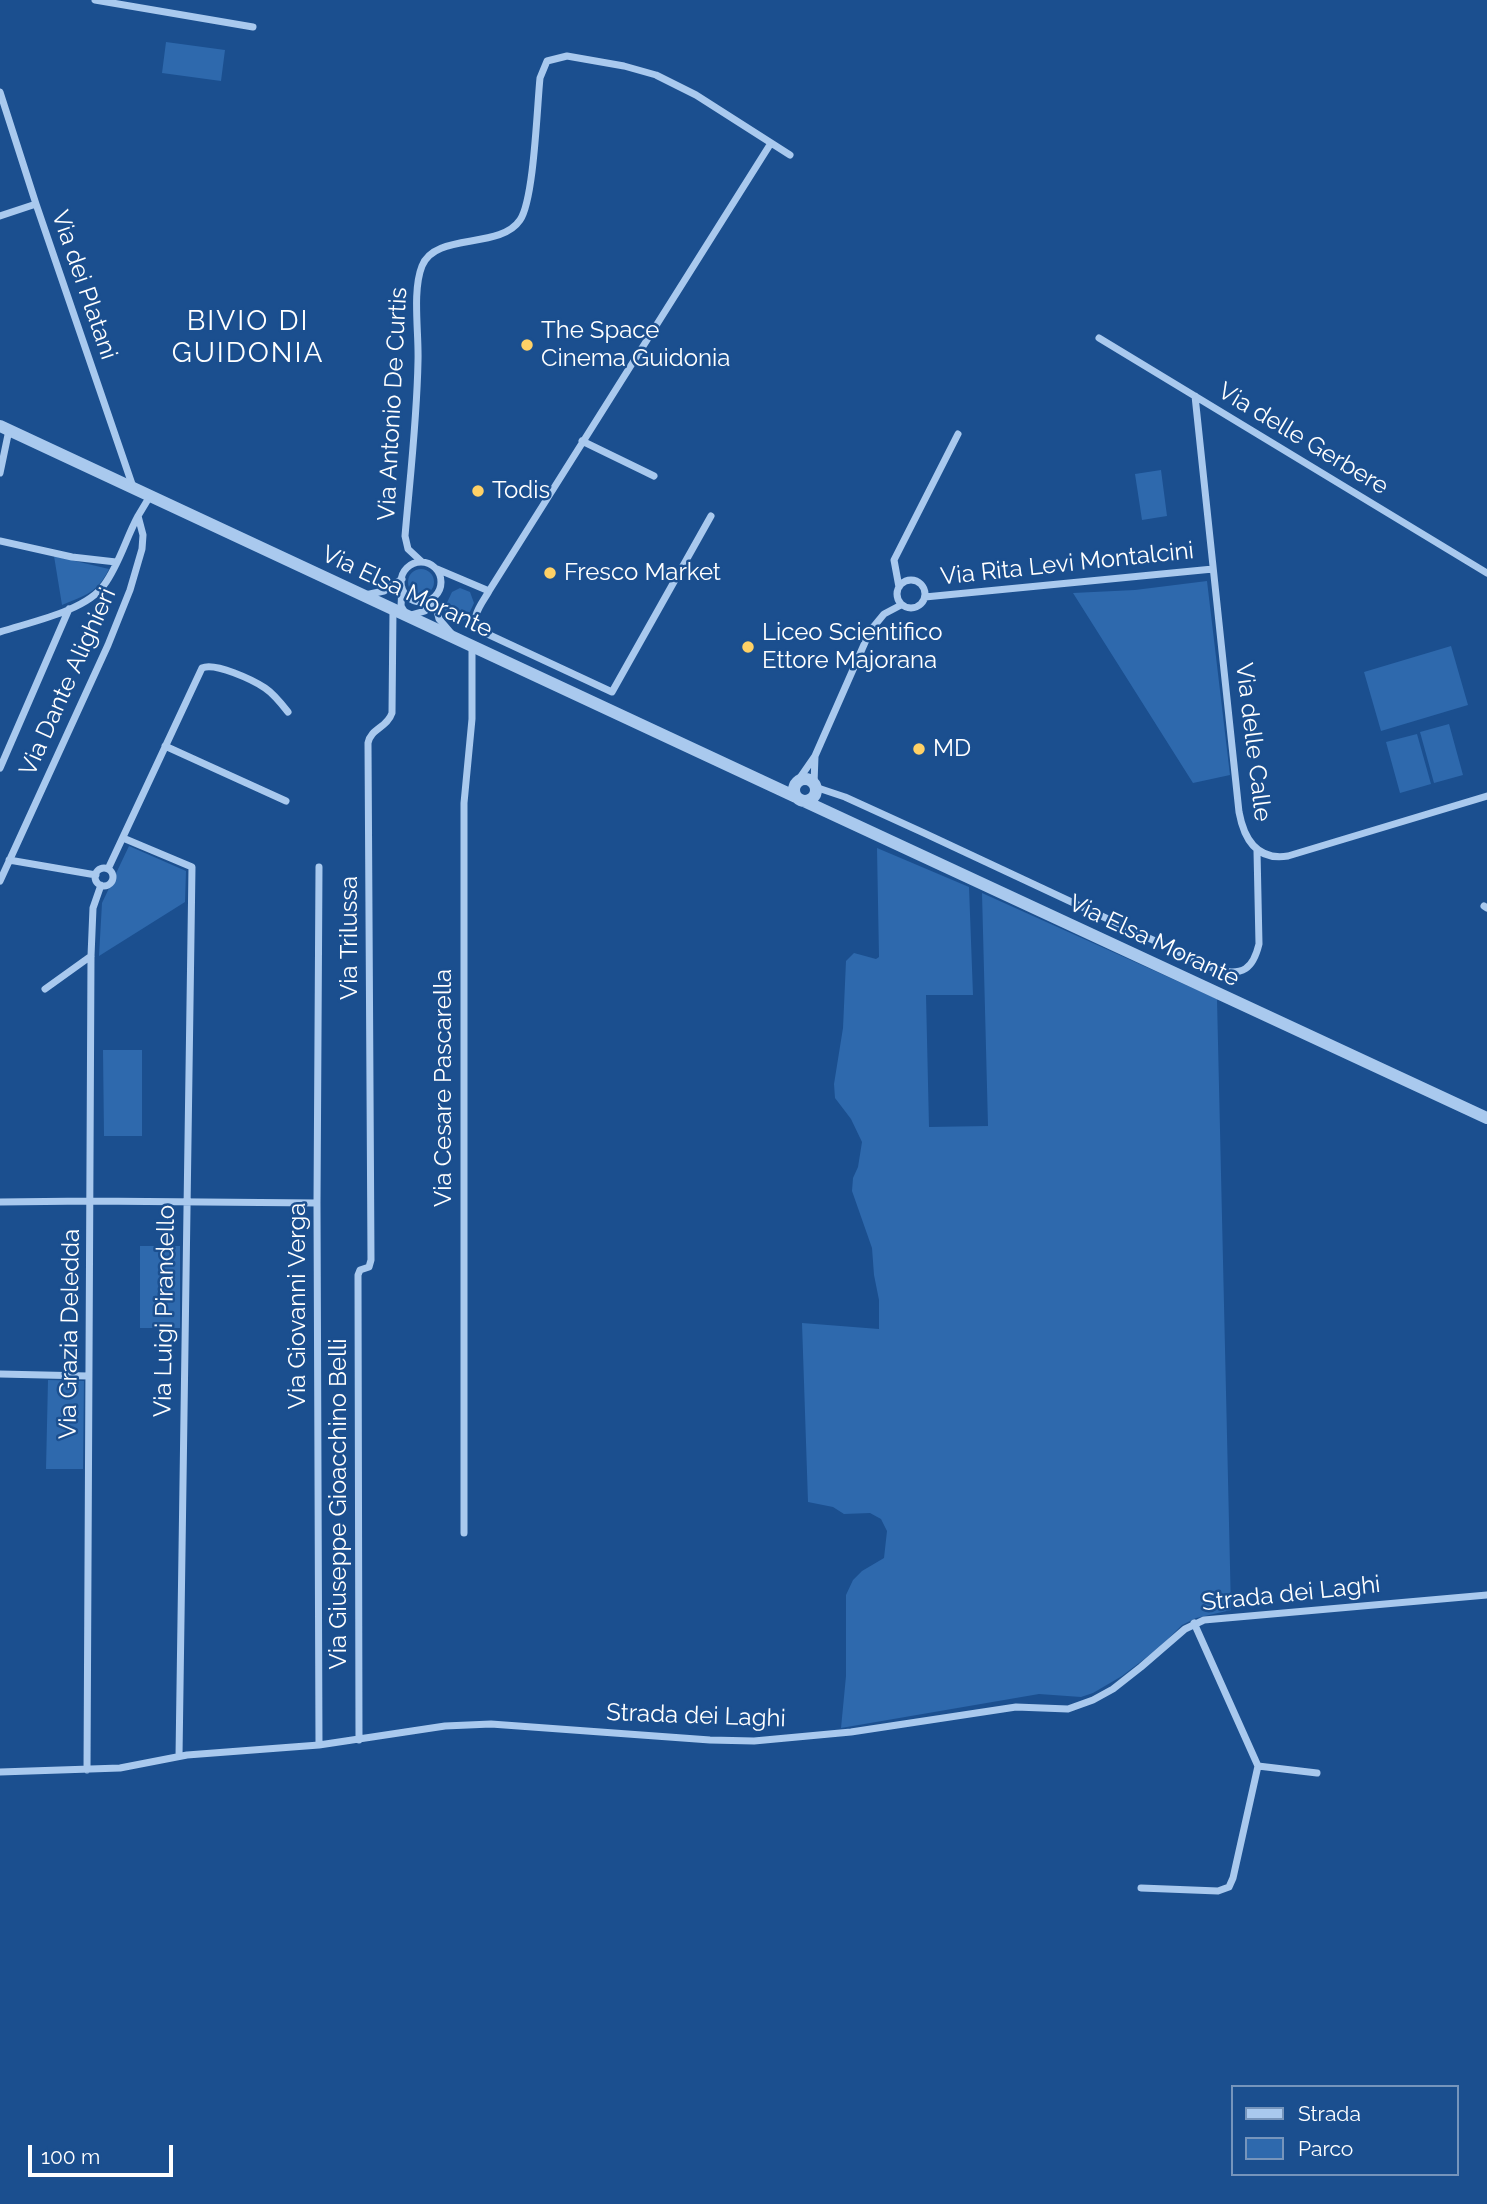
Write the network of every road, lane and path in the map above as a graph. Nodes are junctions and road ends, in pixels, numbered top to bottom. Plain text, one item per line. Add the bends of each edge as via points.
1 (95, 0) edge
2 (253, 27) dead end
3 (0, 92) edge
4 (771, 143) junction
5 (790, 155) dead end
6 (36, 204) junction
7 (0, 216) edge
8 (1099, 338) dead end
9 (1195, 396) junction
10 (4, 428) edge
11 (958, 434) dead end
12 (582, 441) junction
13 (0, 473) edge
14 (654, 476) dead end
15 (133, 488) junction
16 (150, 496) junction
17 (138, 516) junction
18 (711, 516) dead end
19 (0, 541) edge
20 (116, 562) junction
21 (422, 562) junction
22 (437, 569) junction
23 (1213, 569) junction
24 (1487, 573) edge
25 (460, 578) junction
26 (402, 583) junction
27 (899, 587) junction
28 (489, 591) junction
29 (437, 594) junction
30 (362, 595) junction
31 (925, 597) junction
32 (901, 605) junction
33 (69, 609) junction
34 (393, 610) junction
35 (407, 616) junction
36 (0, 632) edge
37 (454, 636) junction
38 (472, 644) junction
39 (288, 712) dead end
40 (165, 746) junction
41 (815, 756) junction
42 (0, 768) edge
43 (797, 782) junction
44 (814, 786) junction
45 (1487, 796) edge
46 (800, 799) junction
47 (286, 801) dead end
48 (124, 838) junction
49 (1256, 851) junction
50 (9, 860) junction
51 (319, 867) dead end
52 (108, 869) junction
53 (96, 875) junction
54 (0, 881) edge
55 (101, 885) junction
56 (91, 956) junction
57 (45, 989) dead end
58 (1487, 1118) edge
59 (90, 1201) junction
60 (0, 1202) edge
61 (186, 1202) junction
62 (317, 1203) junction
63 (360, 1270) joint
64 (0, 1374) edge
65 (88, 1376) junction
66 (464, 1533) dead end
67 (1487, 1595) edge
68 (1194, 1623) junction
69 (359, 1740) junction
70 (319, 1745) junction
71 (179, 1756) junction
72 (1258, 1766) junction
73 (87, 1770) junction
74 (0, 1772) edge
75 (1317, 1773) dead end
76 (1141, 1888) dead end

1 - 2 street
3 - 6 street, Via dei Platani
4 - 5 street
4 - 12 street
4 - 21 street, Via Antonio De Curtis via 656,75 568,56 547,61 540,78 528,199 521,219 501,234 433,253 425,259 419,277 418,363 405,537 408,549
6 - 7 street
6 - 15 street, Via dei Platani
8 - 9 street, Via delle Gerbere
9 - 23 street, Via delle Calle
9 - 24 street, Via delle Gerbere
10 - 13 street
10 - 15 street, Via Elsa Morante
11 - 27 street via 894,560
12 - 14 street
12 - 28 street
15 - 16 street, Via Elsa Morante
16 - 17 street
16 - 30 street, Via Elsa Morante
17 - 20 street
17 - 50 street, Via Dante Alighieri via 142,549 130,590
18 - 28 street via 612,692 481,631 475,616
19 - 20 street
20 - 33 street via 100,591
21 - 22 street
21 - 26 street via 411,565
22 - 25 street
22 - 29 street via 441,579
23 - 31 street, Via Rita Levi Montalcini
23 - 49 street, Via delle Calle via 1241,821
25 - 28 street
25 - 29 street
26 - 29 street via 415,601
26 - 30 street
26 - 35 street via 401,606
27 - 31 street, Via Rita Levi Montalcini via 916,581
27 - 32 street
29 - 35 street via 425,611
29 - 37 street via 439,619
30 - 34 street, Via Elsa Morante
31 - 32 street, Via Rita Levi Montalcini via 918,607
32 - 41 street, Via Rita Levi Montalcini via 884,614 870,631
33 - 36 street
33 - 42 street
34 - 35 street, Via Elsa Morante
34 - 63 street, Via Trilussa via 392,713 370,736 368,746 371,1260 369,1267
35 - 37 street, Via Elsa Morante
37 - 38 street, Via Elsa Morante
38 - 46 street, Via Elsa Morante
38 - 66 street, Via Cesare Pascarella via 464,803
39 - 40 street via 256,683 205,666
40 - 47 street
40 - 48 street
41 - 43 street, Via Rita Levi Montalcini
41 - 44 street
43 - 44 street via 804,779
43 - 46 street via 793,789
44 - 46 street via 813,797
44 - 49 street via 1232,974 1250,966 1259,944
45 - 49 street, Via delle Calle via 1287,856
46 - 58 street, Via Elsa Morante
48 - 52 street
48 - 61 street, Via Luigi Pirandello via 192,867
50 - 53 street
50 - 54 street, Via Dante Alighieri
51 - 62 street, Via Giovanni Verga
52 - 53 street via 98,870
52 - 55 street via 112,881
53 - 55 street
55 - 56 street, Via Grazia Deledda via 92,919
56 - 57 street
56 - 59 street, Via Grazia Deledda
59 - 60 street
59 - 61 street
59 - 65 street, Via Grazia Deledda
61 - 62 street
61 - 71 street, Via Luigi Pirandello
62 - 70 street, Via Giovanni Verga
63 - 69 street, Via Giuseppe Gioacchino Belli
64 - 65 street
65 - 73 street, Via Grazia Deledda
67 - 68 street, Strada dei Laghi
68 - 69 street, Strada dei Laghi via 1113,1689 1068,1709 1016,1707 773,1740 485,1724
68 - 72 street
69 - 70 street, Strada dei Laghi
70 - 71 street, Strada dei Laghi
71 - 73 street, Strada dei Laghi
72 - 75 street
72 - 76 street via 1228,1887 1218,1891
73 - 74 street, Strada dei Laghi

